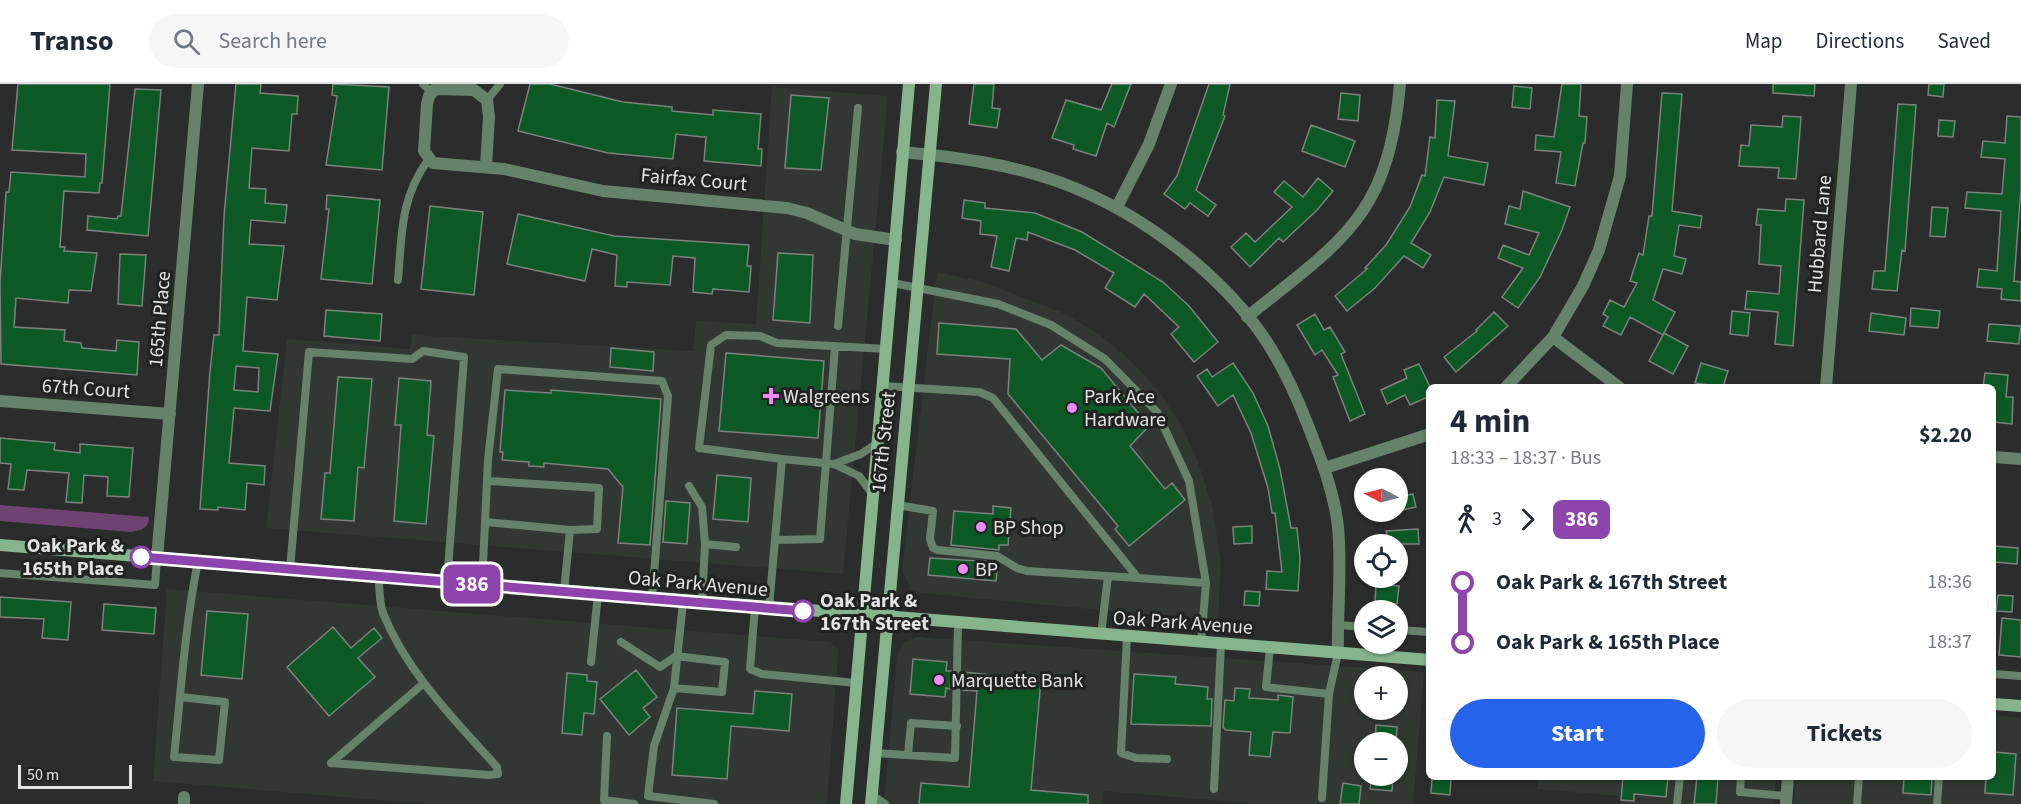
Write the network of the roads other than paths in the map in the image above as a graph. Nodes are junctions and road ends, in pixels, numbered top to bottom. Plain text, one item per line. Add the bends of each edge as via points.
1 (198, 84) edge
2 (500, 84) edge
3 (909, 84) edge
4 (936, 84) edge
5 (1171, 84) edge
6 (1400, 84) edge
7 (1627, 84) edge
8 (1851, 84) edge
9 (427, 88) edge
10 (487, 100) junction
11 (858, 108) dead end
12 (902, 152) junction
13 (930, 154) junction
14 (428, 160) junction
15 (486, 166) junction
16 (1117, 207) junction
17 (846, 231) junction
18 (896, 240) junction
19 (398, 280) dead end
20 (893, 283) junction
21 (917, 286) junction
22 (1247, 317) junction
23 (838, 326) dead end
24 (1553, 337) junction
25 (835, 347) junction
26 (887, 349) junction
27 (1509, 384) edge
28 (1615, 384) edge
29 (1826, 384) edge
30 (884, 386) junction
31 (908, 386) junction
32 (0, 401) edge
33 (170, 414) junction
34 (1426, 435) edge
35 (879, 442) junction
36 (1996, 457) edge
37 (782, 459) junction
38 (2021, 459) edge
39 (829, 464) junction
40 (1325, 468) junction
41 (489, 481) junction
42 (689, 486) dead end
43 (874, 496) junction
44 (897, 505) junction
45 (486, 522) junction
46 (570, 530) junction
47 (775, 540) junction
48 (705, 544) junction
49 (0, 545) edge
50 (736, 547) dead end
51 (157, 558) junction
52 (198, 561) junction
53 (290, 569) junction
54 (0, 573) edge
55 (378, 576) junction
56 (1108, 576) junction
57 (1138, 578) junction
58 (447, 582) junction
59 (1206, 583) junction
60 (482, 585) junction
61 (564, 591) junction
62 (598, 594) junction
63 (652, 599) junction
64 (683, 602) junction
65 (702, 603) junction
66 (755, 607) junction
67 (770, 609) junction
68 (862, 616) junction
69 (887, 618) junction
70 (958, 624) junction
71 (1338, 625) junction
72 (1354, 626) edge
73 (1408, 631) edge
74 (1426, 632) edge
75 (1101, 635) junction
76 (1127, 637) junction
77 (621, 642) dead end
78 (1201, 643) junction
79 (1221, 644) junction
80 (1270, 648) junction
81 (1338, 653) junction
82 (676, 656) junction
83 (1426, 660) edge
84 (591, 662) dead end
85 (1996, 674) edge
86 (2021, 676) edge
87 (424, 683) junction
88 (856, 683) junction
89 (674, 688) junction
90 (1329, 694) junction
91 (180, 697) junction
92 (2021, 706) edge
93 (1996, 708) edge
94 (957, 726) junction
95 (607, 736) dead end
96 (875, 753) junction
97 (908, 755) junction
98 (1167, 759) dead end
99 (1680, 780) edge
100 (1741, 780) edge
101 (1788, 780) edge
102 (1859, 780) edge
103 (1939, 780) edge
104 (1214, 789) dead end
105 (648, 796) junction
106 (1322, 798) dead end
107 (871, 799) edge
108 (1786, 800) edge
109 (635, 804) edge
110 (714, 804) edge
111 (846, 804) edge
112 (885, 804) edge
113 (1677, 804) edge
114 (1857, 804) edge
115 (1937, 804) edge

1 - 33 street, 165th Place
2 - 10 lane
3 - 12 street, 167th Street
4 - 13 street, 167th Street
5 - 16 street via 1149,144
6 - 22 street via 1394,133 1383,176 1355,224 1338,244
7 - 24 street via 1620,176 1602,240 1583,286
8 - 29 street, Hubbard Lane
9 - 10 street via 469,90
9 - 14 street via 424,151
10 - 15 street
11 - 17 lane
12 - 13 street
12 - 18 street, 167th Street
13 - 16 street via 1027,172
13 - 21 street, 167th Street
14 - 15 street, Fairfax Court
14 - 19 lane via 413,181 404,208
15 - 17 street, Fairfax Court via 603,191 787,208
16 - 22 street via 1190,260
17 - 18 street, Fairfax Court
17 - 23 lane
18 - 20 street, 167th Street
20 - 21 lane
20 - 26 street, 167th Street
21 - 31 street, 167th Street
21 - 59 lane via 998,304 1051,325 1105,360 1142,397 1156,412 1189,481
22 - 40 street via 1290,382
24 - 27 street
24 - 28 street
25 - 26 lane
25 - 37 lane via 726,335 711,345 699,447
25 - 39 lane
26 - 30 street, 167th Street
30 - 31 lane
30 - 35 street, 167th Street
31 - 44 street, 167th Street
31 - 57 lane via 980,392 993,398
32 - 33 street, 67th Court
33 - 51 street, 165th Place
34 - 40 street
35 - 39 lane via 861,454
35 - 43 street, 167th Street
36 - 38 street
37 - 39 lane
37 - 47 lane
39 - 43 lane via 860,476
39 - 47 lane via 820,538
40 - 71 street via 1338,526
41 - 45 lane
41 - 46 lane via 599,488 597,529
41 - 63 lane via 498,369 662,381 668,396
42 - 48 lane via 702,507
43 - 68 street, 167th Street
44 - 56 lane via 933,511 931,544 938,550 997,556 1027,571
44 - 69 street, 167th Street
45 - 46 lane
45 - 60 lane
46 - 61 lane
47 - 67 lane
48 - 50 lane
48 - 65 lane
49 - 51 street, Oak Park Avenue
51 - 52 street, Oak Park Avenue
51 - 54 lane via 155,585
52 - 53 street, Oak Park Avenue
52 - 91 lane via 189,602
53 - 55 street, Oak Park Avenue
53 - 58 lane via 309,352 412,359 423,351 464,357
55 - 58 street, Oak Park Avenue
55 - 87 lane via 383,612
56 - 57 lane
56 - 75 lane
57 - 59 lane
58 - 60 street, Oak Park Avenue
59 - 78 lane
60 - 61 street, Oak Park Avenue
61 - 62 street, Oak Park Avenue
62 - 63 street, Oak Park Avenue
62 - 84 lane
63 - 64 street, Oak Park Avenue
64 - 65 street, Oak Park Avenue
64 - 82 lane
65 - 66 street, Oak Park Avenue
66 - 67 street, Oak Park Avenue
66 - 88 lane via 750,669 762,674
67 - 68 street, Oak Park Avenue
68 - 69 street, Oak Park Avenue
68 - 88 street, 167th Street
69 - 70 street, Oak Park Avenue
69 - 96 street, 167th Street
70 - 75 street, Oak Park Avenue
70 - 94 lane
71 - 72 lane
71 - 81 street
73 - 74 lane
75 - 76 street, Oak Park Avenue
76 - 78 street, Oak Park Avenue
76 - 98 lane via 1121,753 1136,758
77 - 82 lane via 660,667
78 - 79 street, Oak Park Avenue
79 - 80 street, Oak Park Avenue
79 - 104 lane
80 - 81 street, Oak Park Avenue
80 - 90 lane via 1266,687
81 - 83 street, Oak Park Avenue
81 - 90 lane
82 - 89 lane
82 - 89 lane via 725,662 722,692
85 - 86 lane
87 - 87 lane via 498,774 331,763
88 - 111 street, 167th Street
89 - 105 lane via 654,746
90 - 106 lane
91 - 91 lane via 174,757 219,760 225,702
92 - 93 street
94 - 97 lane via 911,723
94 - 97 lane via 955,758
95 - 109 lane via 604,800
96 - 97 lane
96 - 107 street, 167th Street
99 - 113 lane
100 - 108 lane via 1740,792
101 - 108 street
102 - 114 lane
103 - 115 lane
105 - 109 lane
105 - 110 lane
107 - 112 lane

